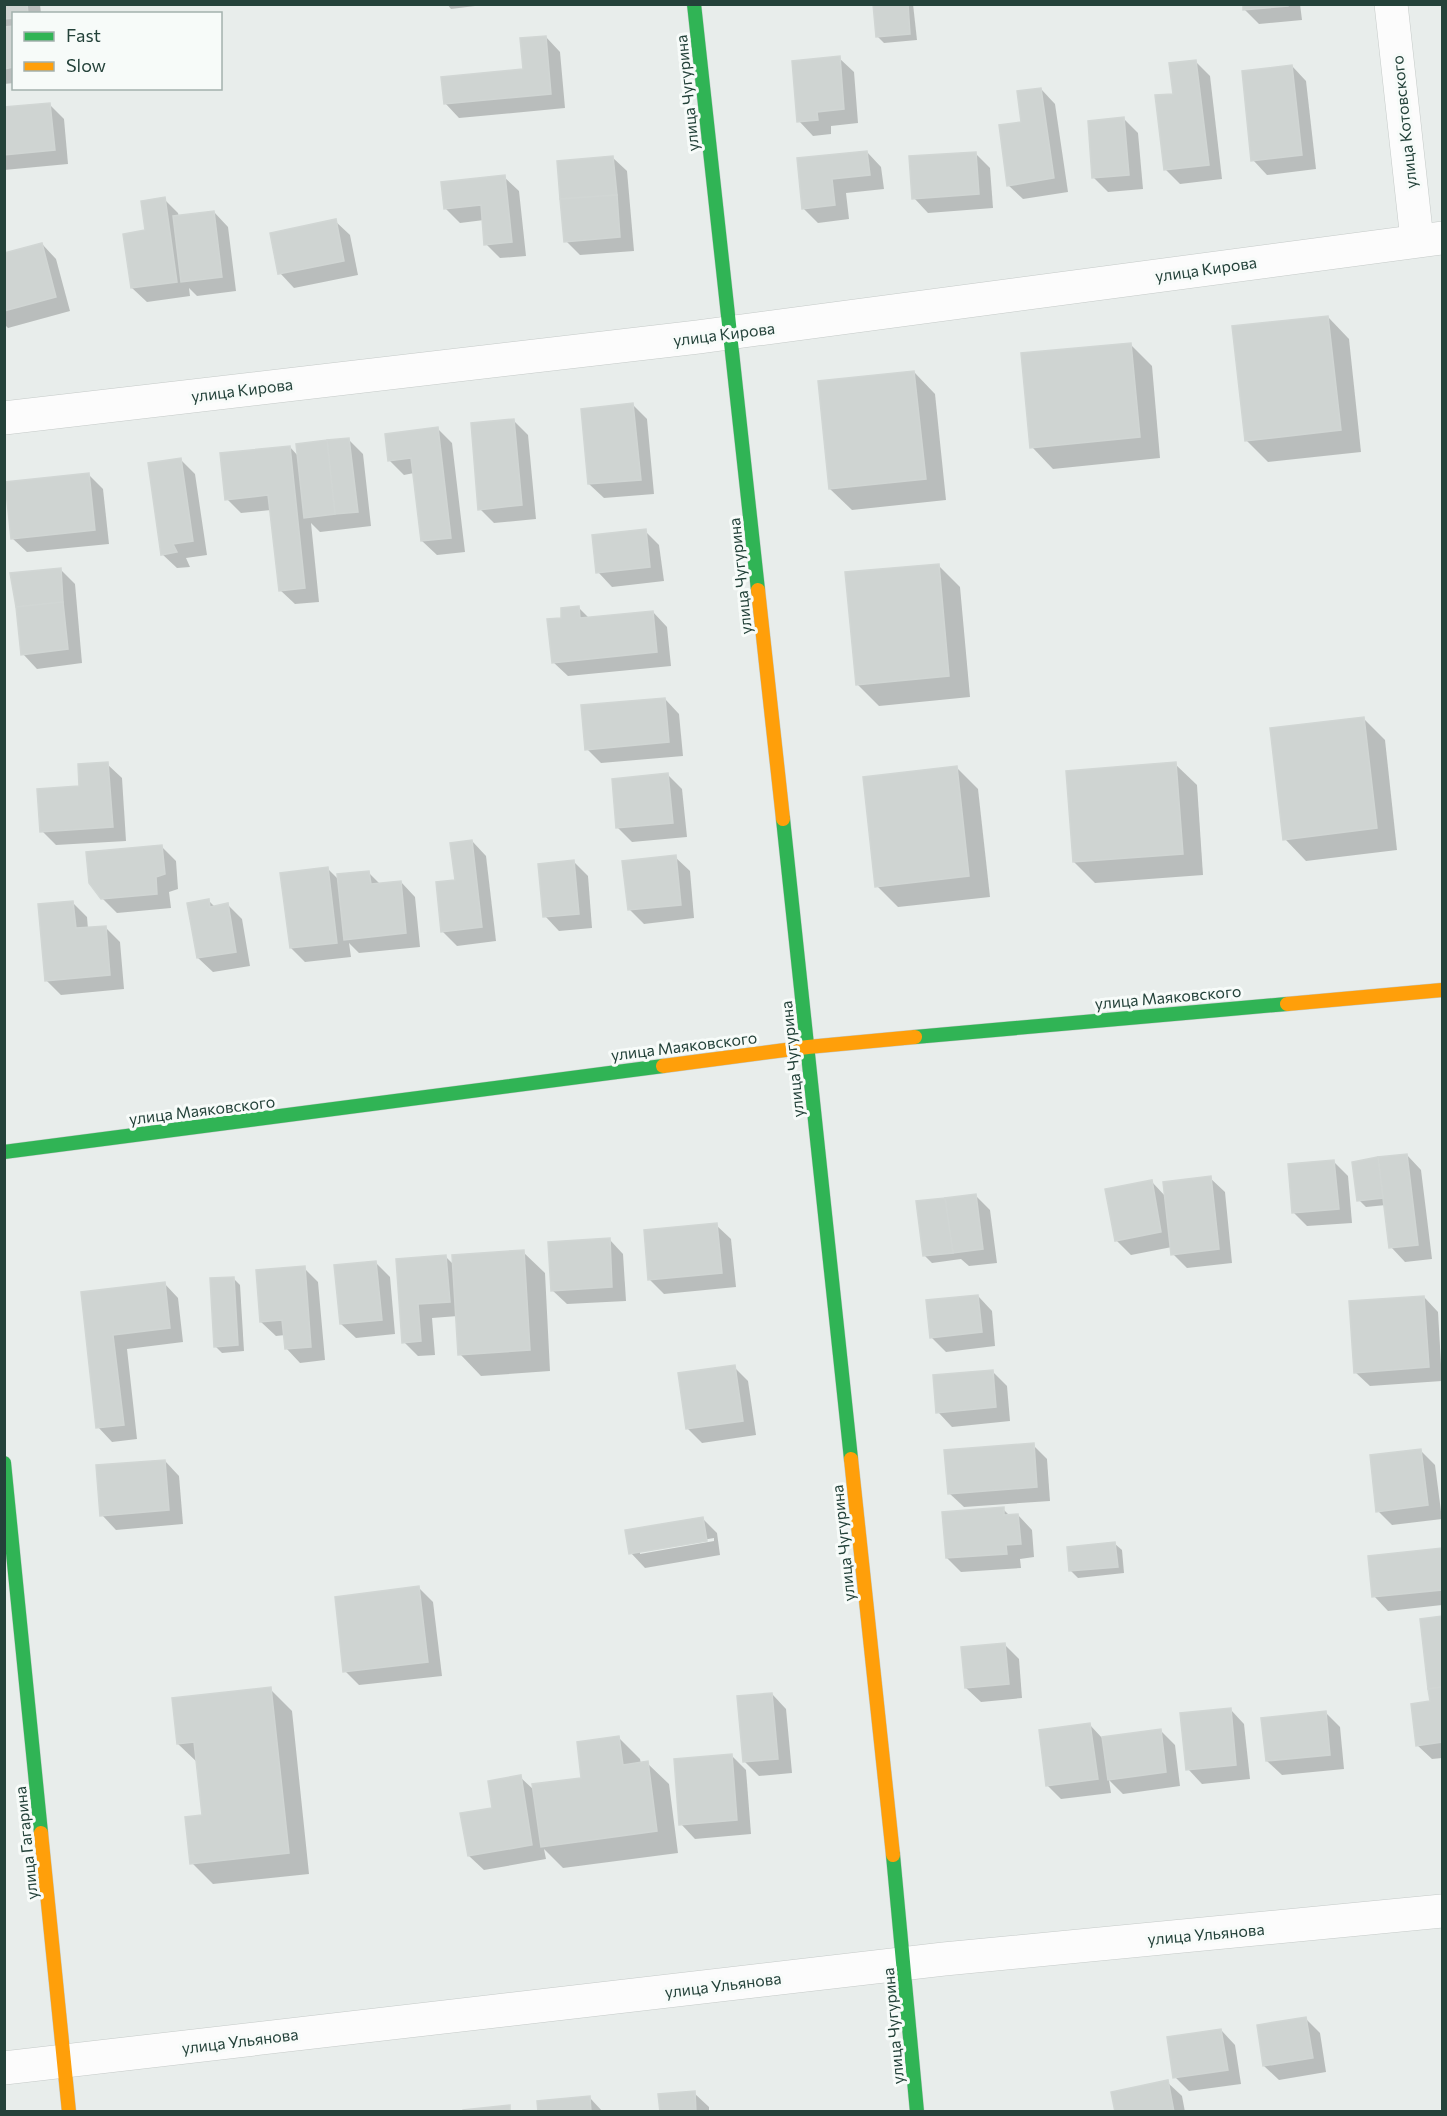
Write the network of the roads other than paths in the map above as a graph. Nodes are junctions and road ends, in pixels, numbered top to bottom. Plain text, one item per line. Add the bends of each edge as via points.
1 (694, 4) edge
2 (1391, 4) edge
3 (1430, 239) edge
4 (730, 333) junction
5 (4, 418) edge
6 (1443, 990) edge
7 (808, 1047) junction
8 (4, 1152) edge
9 (4, 1463) edge
10 (1443, 1911) edge
11 (904, 1964) junction
12 (64, 2061) junction
13 (4, 2068) edge
14 (69, 2112) edge
15 (917, 2112) edge

1 - 4 street, улица Чугурина
2 - 3 street, улица Котовского
3 - 4 street, улица Кирова
4 - 5 street, улица Кирова
4 - 7 street, улица Чугурина
6 - 7 street, улица Маяковского
7 - 8 street, улица Маяковского
7 - 11 street, улица Чугурина
9 - 12 street, улица Гагарина
10 - 11 street, улица Ульянова
11 - 12 street, улица Ульянова
11 - 15 street, улица Чугурина
12 - 13 street, улица Ульянова
12 - 14 street, улица Гагарина

